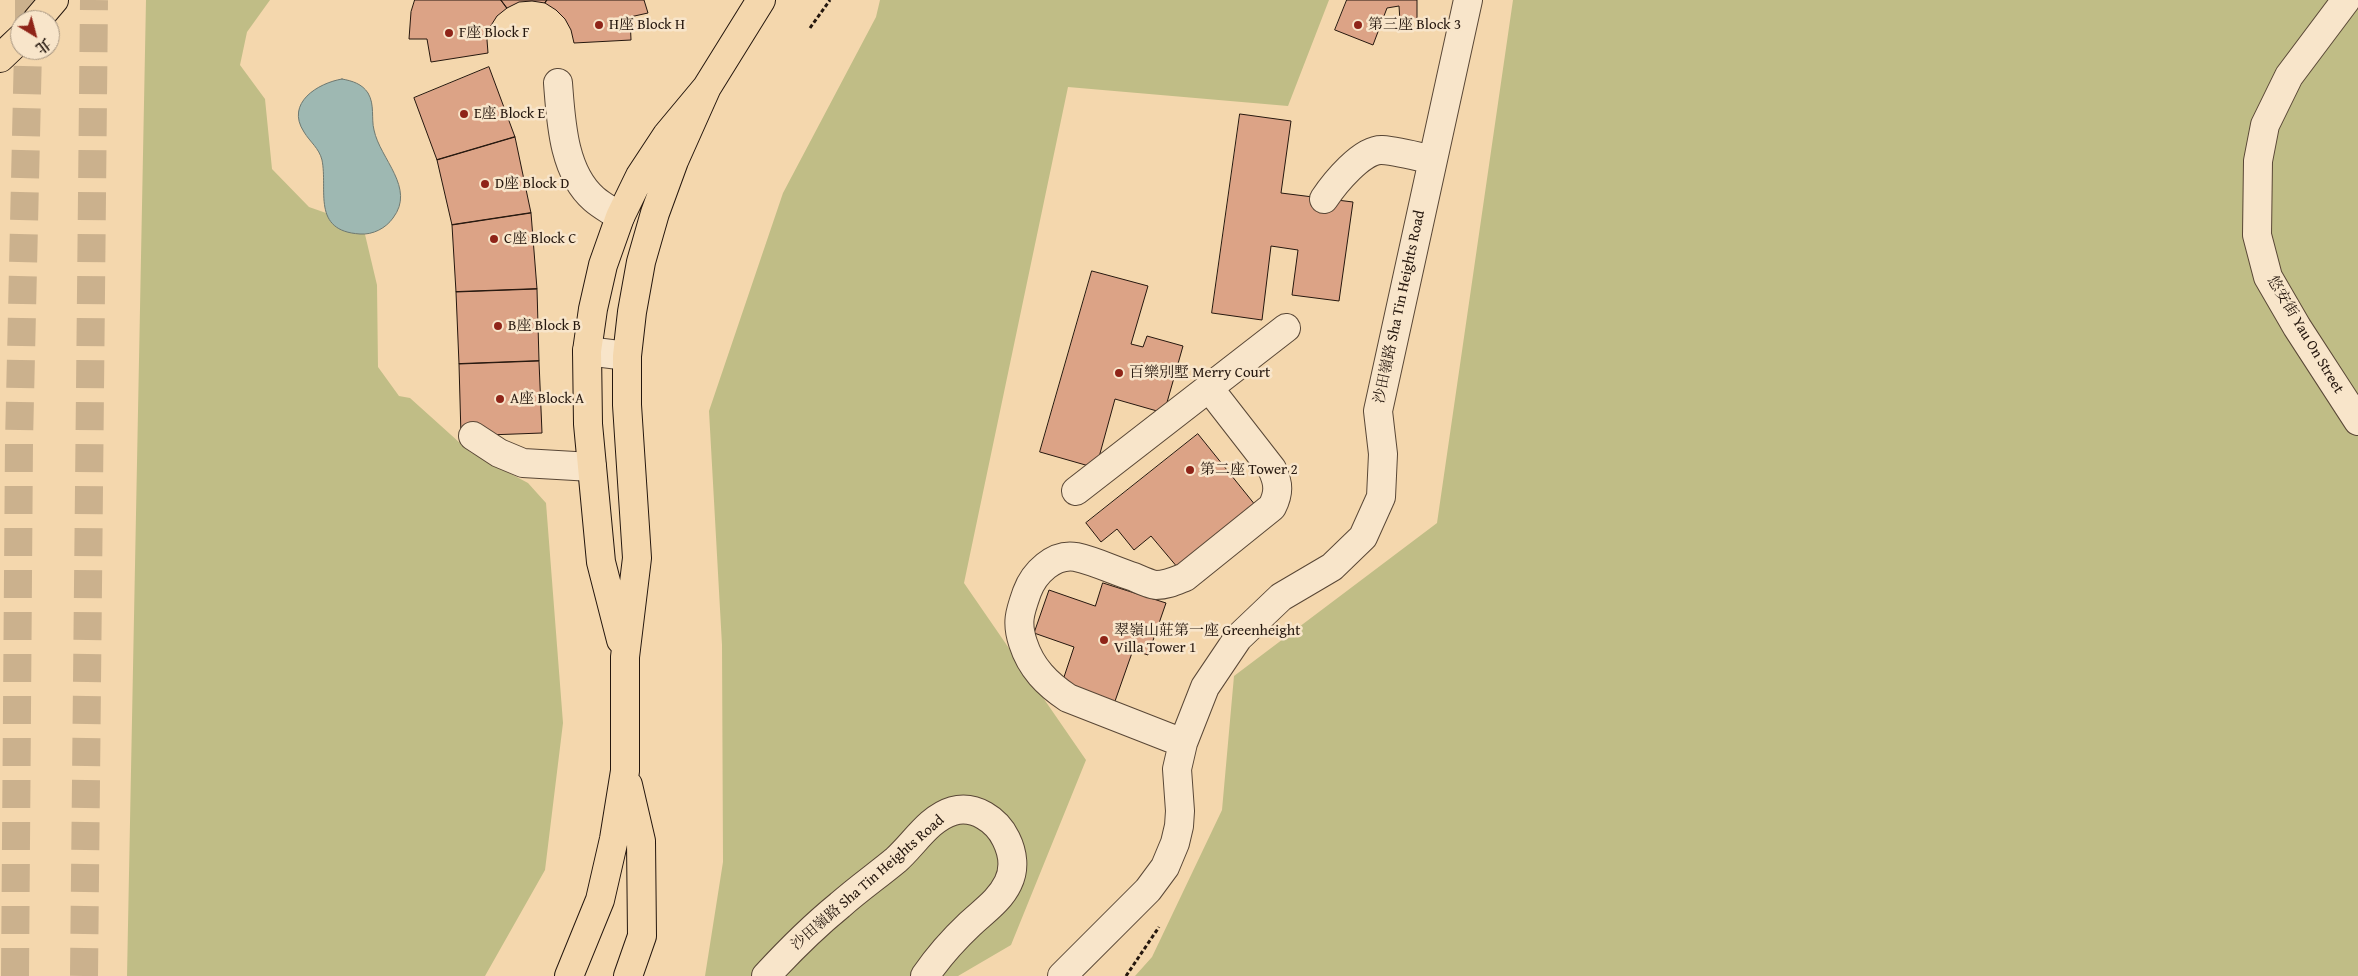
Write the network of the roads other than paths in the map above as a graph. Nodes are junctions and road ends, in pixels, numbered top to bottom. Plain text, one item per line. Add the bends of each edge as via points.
1 (54, 0) edge
2 (762, 0) edge
3 (1468, 0) edge
4 (2346, 0) edge
5 (46, 10) edge
6 (10, 48) edge
7 (0, 58) edge
8 (558, 83) dead end
9 (707, 87) junction
10 (1432, 160) junction
11 (1324, 199) dead end
12 (620, 217) junction
13 (1286, 328) dead end
14 (587, 351) junction
15 (627, 356) junction
16 (1209, 388) junction
17 (2358, 421) edge
18 (473, 436) dead end
19 (592, 467) junction
20 (1076, 491) dead end
21 (625, 657) junction
22 (1183, 742) junction
23 (625, 771) junction
24 (569, 976) edge
25 (628, 976) edge
26 (766, 976) edge
27 (926, 976) edge
28 (1062, 976) edge

1 - 5 main road
2 - 9 main road
3 - 10 street, 沙田嶺路 Sha Tin Heights Road
4 - 17 street, 悠安街 Yau On Street via 2290,76 2265,125 2258,161 2257,235 2268,277
6 - 7 main road
8 - 12 street via 568,153 580,181 594,199
9 - 12 main road via 667,134 640,176
9 - 15 main road via 655,214 641,262
10 - 11 street via 1380,150 1358,161 1339,178
10 - 22 street, 沙田嶺路 Sha Tin Heights Road via 1378,411 1383,454 1381,497 1363,537 1332,567 1281,597 1238,638 1205,687
12 - 14 main road via 592,309
13 - 16 street
14 - 15 street
14 - 19 main road
15 - 21 main road via 637,558
16 - 20 street
16 - 22 street via 1272,469 1278,481 1278,495 1272,507 1185,577 1170,584 1154,585 1075,556 1058,560 1043,567 1032,579 1018,617 1027,655 1051,687 1068,698
18 - 19 street via 499,454 523,463
19 - 21 main road via 601,562
21 - 23 main road
22 - 28 street, 沙田嶺路 Sha Tin Heights Road via 1176,769 1180,811 1178,826 1165,867 1148,890
23 - 24 main road via 600,900
23 - 25 main road via 641,840 642,936
26 - 27 street, 沙田嶺路 Sha Tin Heights Road via 797,942 897,859 942,816 954,811 977,812 997,825 1009,844 1012,856 1010,880 995,902 950,944

